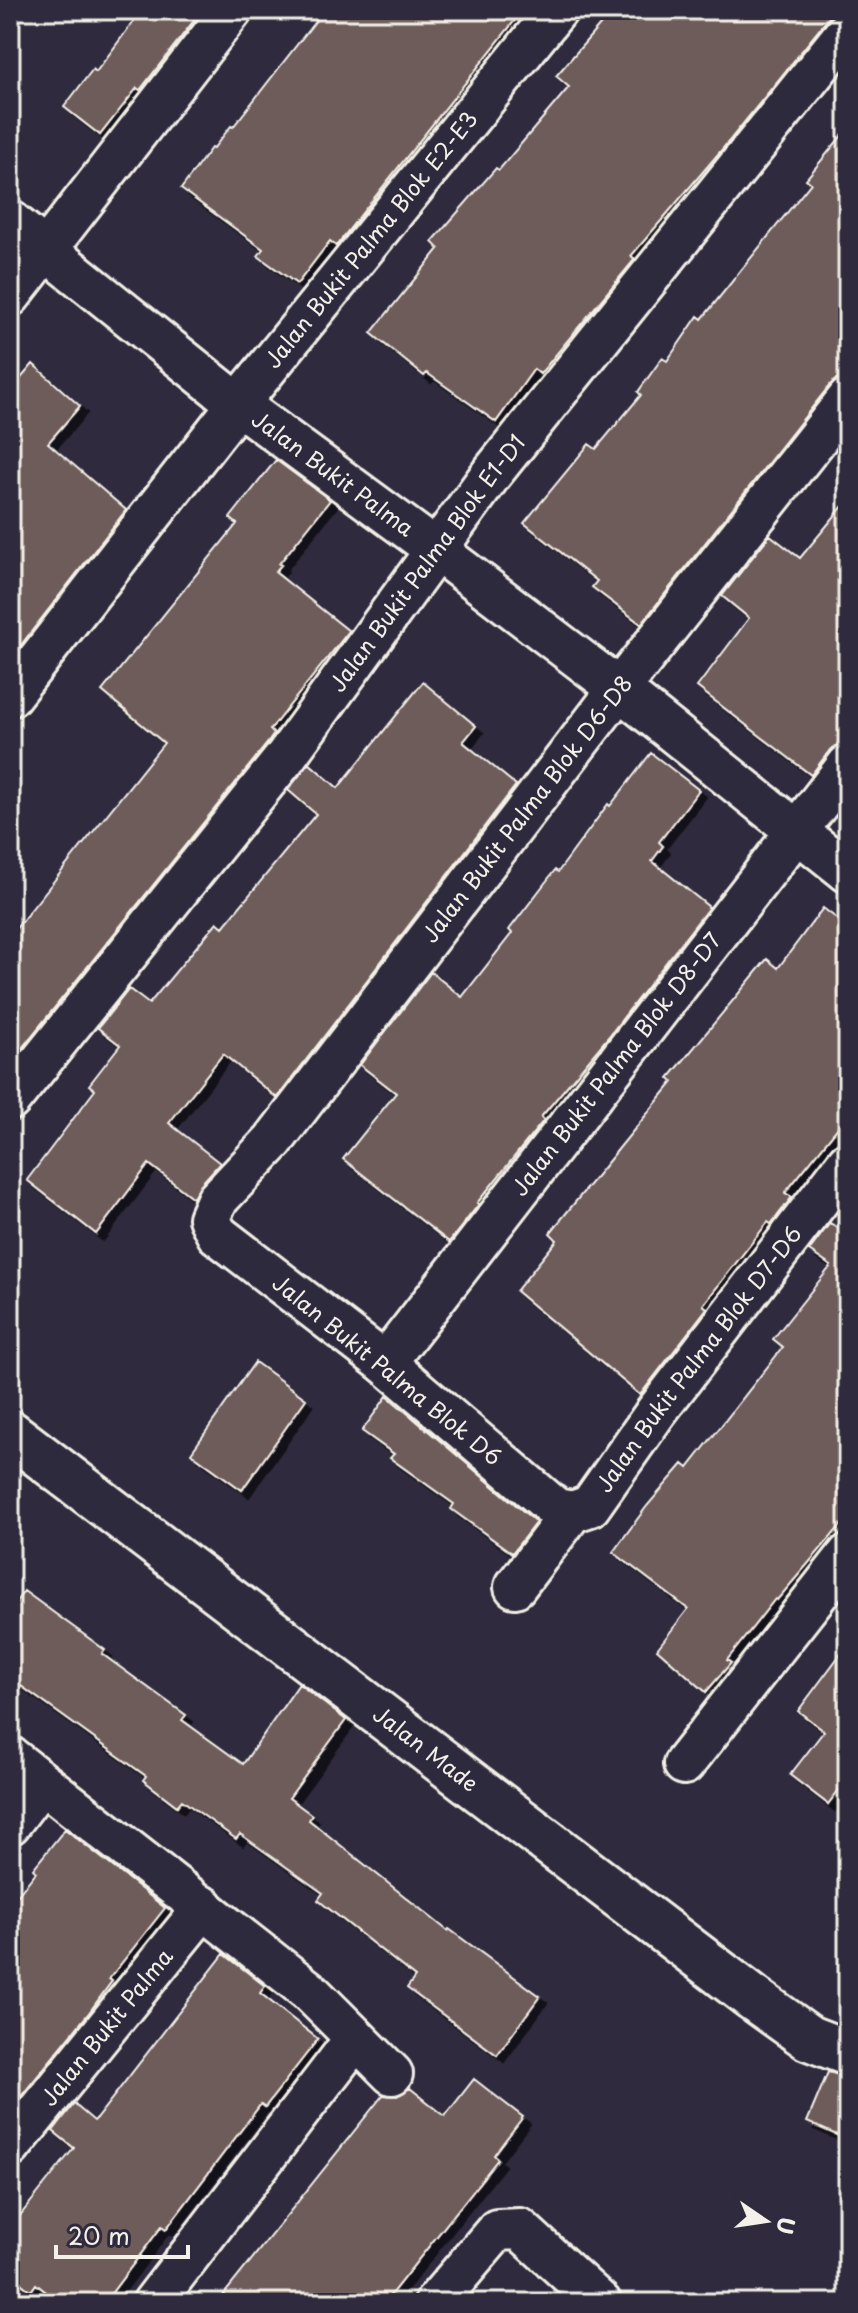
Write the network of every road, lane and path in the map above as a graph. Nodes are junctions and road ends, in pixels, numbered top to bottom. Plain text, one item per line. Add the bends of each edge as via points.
1 (232, 10) edge
2 (557, 10) edge
3 (848, 30) edge
4 (10, 221) edge
5 (47, 248) junction
6 (10, 296) edge
7 (848, 399) edge
8 (238, 404) junction
9 (435, 549) junction
10 (619, 689) junction
11 (10, 696) edge
12 (848, 765) edge
13 (796, 831) junction
14 (848, 872) edge
15 (10, 1100) edge
16 (848, 1162) edge
17 (209, 1218) joint
18 (385, 1363) junction
19 (10, 1433) edge
20 (572, 1512) junction
21 (848, 1555) edge
22 (515, 1587) dead end
23 (10, 1757) edge
24 (684, 1764) dead end
25 (41, 1783) junction
26 (10, 1824) edge
27 (204, 1907) junction
28 (356, 2038) junction
29 (848, 2053) edge
30 (392, 2074) dead end
31 (10, 2147) edge
32 (153, 2303) edge
33 (435, 2303) edge
34 (601, 2303) edge

1 - 5 street
2 - 8 street, Jalan Bukit Palma Blok E2-E3
3 - 9 street, Jalan Bukit Palma Blok E1-D1
4 - 5 street, Jalan Bukit Palma
5 - 6 street
5 - 8 street, Jalan Bukit Palma
7 - 10 street, Jalan Bukit Palma Blok D6-D8
8 - 9 street, Jalan Bukit Palma
8 - 11 street, Jalan Bukit Palma Blok E2-E3
9 - 10 street, Jalan Bukit Palma
9 - 15 street, Jalan Bukit Palma Blok E1-D1 via 284,759
10 - 13 street, Jalan Bukit Palma
10 - 17 street, Jalan Bukit Palma Blok D6-D8 via 283,1129 217,1200
12 - 13 street, Jalan Bukit Palma Blok D8-D7
13 - 14 street, Jalan Bukit Palma
13 - 18 street, Jalan Bukit Palma Blok D8-D7
16 - 20 street, Jalan Bukit Palma Blok D7-D6 via 590,1506
17 - 18 street, Jalan Bukit Palma Blok D6 via 217,1234
18 - 20 street, Jalan Bukit Palma Blok D6 via 556,1509
19 - 29 street, Jalan Made via 753,1998 809,2038
20 - 22 street, Jalan Bukit Palma Blok D7-D6
21 - 24 street
23 - 25 street
25 - 26 street
25 - 27 street
27 - 28 street via 309,1991
27 - 31 street, Jalan Bukit Palma
28 - 30 street
28 - 32 street
33 - 34 street via 497,2230 520,2229

